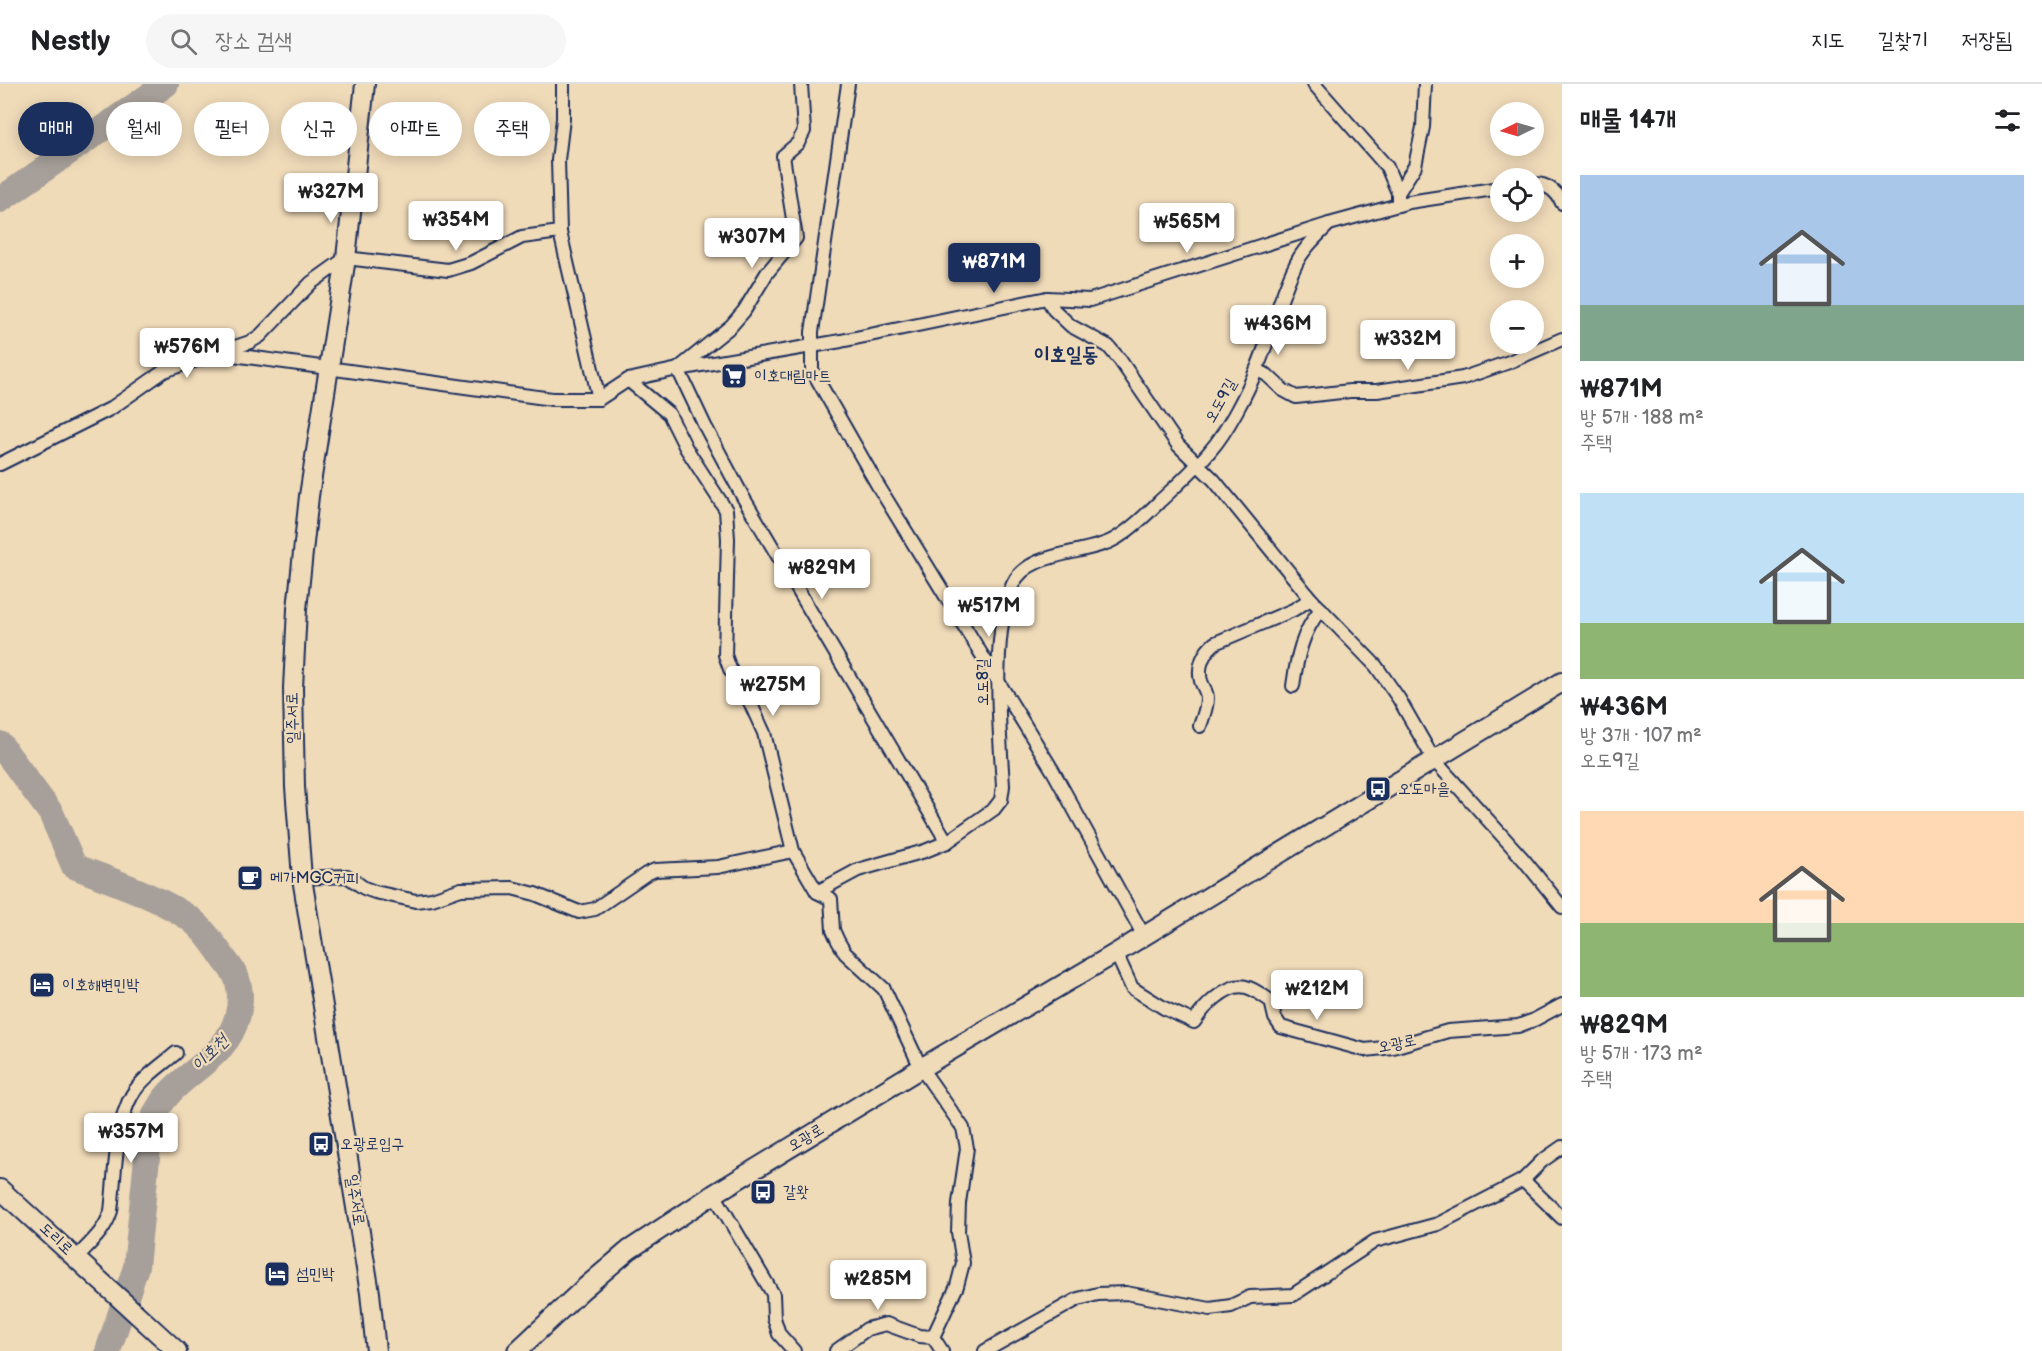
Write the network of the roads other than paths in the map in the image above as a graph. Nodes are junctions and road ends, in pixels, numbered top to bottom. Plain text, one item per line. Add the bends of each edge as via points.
1 (365, 84) edge
2 (563, 84) edge
3 (801, 84) edge
4 (848, 84) edge
5 (1314, 84) edge
6 (1425, 84) edge
7 (1544, 185) edge
8 (1490, 189) edge
9 (1398, 199) junction
10 (1562, 203) edge
11 (1329, 224) junction
12 (560, 232) junction
13 (346, 258) junction
14 (1047, 298) junction
15 (1562, 339) edge
16 (811, 346) junction
17 (219, 353) junction
18 (329, 368) junction
19 (678, 369) junction
20 (1257, 370) junction
21 (628, 380) junction
22 (599, 399) junction
23 (1197, 463) junction
24 (0, 464) edge
25 (1311, 599) junction
26 (1321, 609) junction
27 (1562, 682) edge
28 (999, 684) junction
29 (1293, 686) dead end
30 (1200, 726) dead end
31 (1434, 760) junction
32 (947, 842) junction
33 (793, 851) junction
34 (302, 878) junction
35 (817, 892) junction
36 (1562, 908) edge
37 (1144, 936) junction
38 (1116, 954) junction
39 (1562, 1005) edge
40 (176, 1053) dead end
41 (921, 1068) junction
42 (1562, 1147) edge
43 (1523, 1180) junction
44 (0, 1189) edge
45 (714, 1194) junction
46 (1562, 1218) edge
47 (76, 1258) junction
48 (933, 1337) junction
49 (177, 1351) edge
50 (376, 1351) edge
51 (517, 1351) edge
52 (794, 1351) edge
53 (836, 1351) edge
54 (942, 1351) edge
55 (986, 1351) edge

1 - 13 main road, 일주서로
2 - 12 street via 558,160
3 - 19 street via 804,131 798,143 783,156 795,238 731,326
4 - 16 street
5 - 9 street via 1387,167
6 - 9 street via 1423,127 1415,166
7 - 10 street
8 - 9 street
9 - 11 street
11 - 14 street via 1090,300
11 - 20 street, 오도9길 via 1295,264
12 - 13 street via 510,241 471,263 448,270
12 - 22 street
13 - 17 street via 311,283 260,336
13 - 18 main road, 일주서로
14 - 16 street
14 - 23 street via 1071,326 1108,346 1178,445
15 - 20 street via 1463,378 1377,391 1296,397
16 - 19 street
16 - 28 street via 812,370
17 - 18 street
17 - 24 street via 164,371 101,414
18 - 22 street via 552,399
18 - 34 main road, 일주서로 via 309,496 294,648 295,787
19 - 21 street
19 - 32 street via 743,497
20 - 23 street, 오도9길 via 1228,424
21 - 22 street
21 - 33 street via 669,414 726,510 725,655 764,734
23 - 25 street
23 - 28 street, 오도8길 via 1115,539 1053,556 1021,572 1006,602
25 - 26 street
25 - 30 street via 1207,650 1202,657 1200,678 1207,702
26 - 29 street via 1309,624
26 - 31 street via 1376,666
27 - 31 main road, 오광로
28 - 32 street, 오도8길 via 1001,800 994,810
28 - 37 street via 1026,724
31 - 36 street
31 - 37 main road, 오광로
32 - 35 street, 오도8길 via 858,870
33 - 34 street via 718,867 655,870 595,909 579,912 512,888 461,889 416,901 375,892 347,876
33 - 35 street
34 - 50 main road, 일주서로 via 370,1293
35 - 41 street via 831,899 833,930 838,941 884,989
37 - 38 main road, 오광로
38 - 39 street, 오광로 via 1132,988 1194,1022 1218,996 1233,988 1246,987 1271,1001 1281,1027 1365,1050 1393,1047 1448,1031 1518,1026
38 - 41 main road, 오광로
40 - 47 street via 139,1086 127,1105 108,1221
41 - 45 main road, 오광로
41 - 48 street via 963,1128 967,1148 959,1203 963,1263 957,1287
42 - 43 street
43 - 46 street
43 - 55 street via 1438,1224 1375,1241 1293,1295 1250,1297 1231,1306 1210,1309 1126,1293 1098,1294 1078,1299
44 - 47 main road, 도리로
45 - 51 main road, 오광로 via 629,1250
45 - 52 street via 773,1294 779,1334
47 - 49 main road, 도리로
48 - 53 street via 886,1324 867,1329
48 - 54 street

